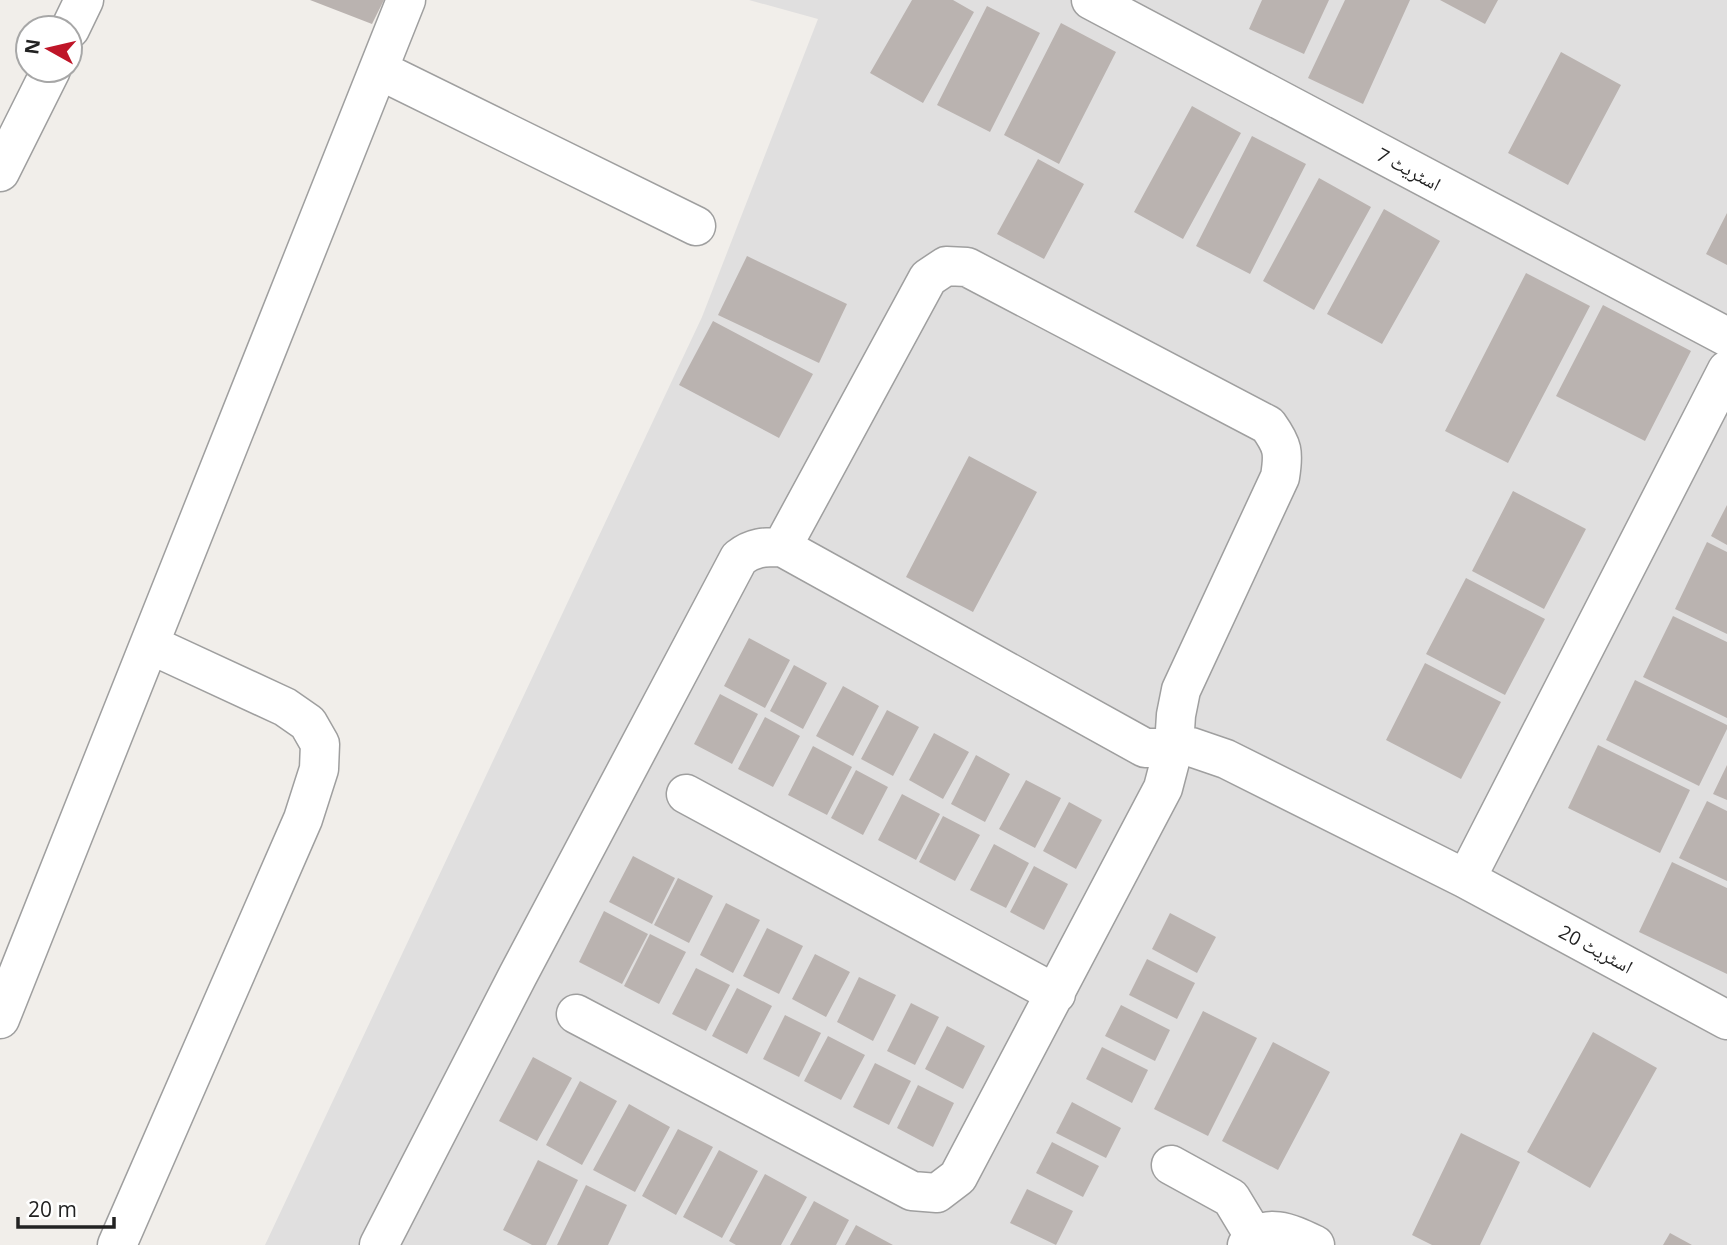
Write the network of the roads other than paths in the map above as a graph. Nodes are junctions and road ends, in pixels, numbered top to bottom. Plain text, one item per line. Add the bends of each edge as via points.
1 (406, 0) edge
2 (1091, 0) edge
3 (379, 70) junction
4 (44, 84) edge
5 (0, 172) edge
6 (696, 226) dead end
7 (1727, 337) edge
8 (1727, 370) edge
9 (782, 547) junction
10 (151, 646) junction
11 (1174, 746) junction
12 (686, 794) dead end
13 (1466, 879) junction
14 (1056, 994) junction
15 (576, 1014) dead end
16 (0, 1019) edge
17 (1727, 1020) edge
18 (1171, 1165) dead end
19 (1250, 1240) edge
20 (117, 1245) edge
21 (379, 1245) edge
22 (1315, 1245) edge

1 - 3 street
2 - 7 street, اسٹریٹ 7
3 - 6 street
3 - 10 street
4 - 5 street
8 - 13 street
9 - 11 street, اسٹریٹ 20 via 1145,748
9 - 11 street via 928,278 946,266 967,267 1268,425 1281,443 1280,477 1181,690
9 - 21 street via 749,550 739,558
10 - 16 street
10 - 20 street via 285,707 308,723 320,744 319,769 303,819
11 - 13 street, اسٹریٹ 20 via 1211,752
11 - 14 street via 1163,788
12 - 14 street
13 - 17 street, اسٹریٹ 20
14 - 15 street via 958,1177 937,1193 912,1191
18 - 19 street via 1231,1198
19 - 22 street via 1266,1231 1283,1232

